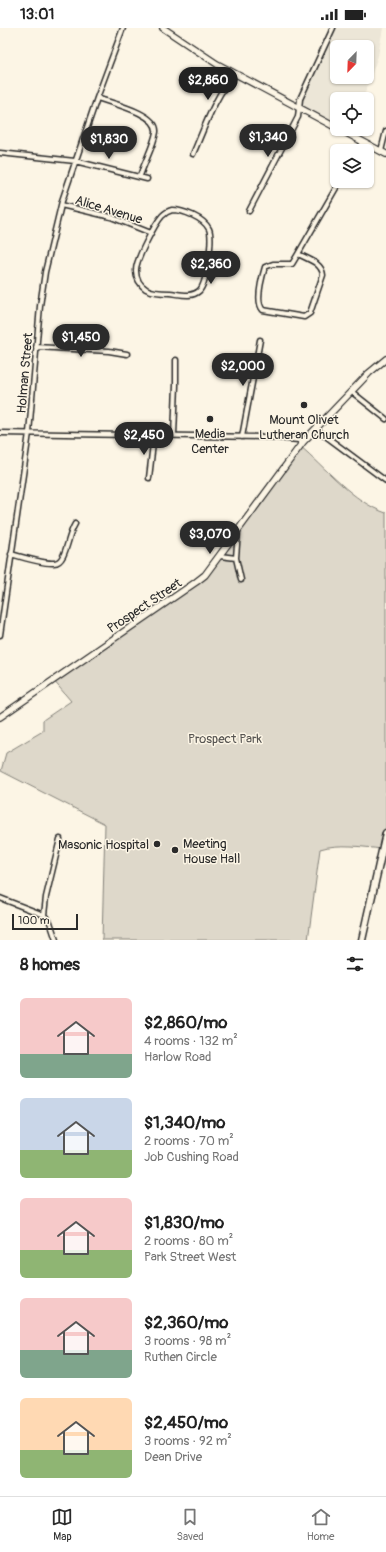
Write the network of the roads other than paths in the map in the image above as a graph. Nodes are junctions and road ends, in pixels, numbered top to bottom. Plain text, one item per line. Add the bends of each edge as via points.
1 (123, 28) edge
2 (163, 28) edge
3 (333, 28) edge
4 (235, 74) junction
5 (97, 98) junction
6 (300, 109) junction
7 (330, 125) edge
8 (386, 131) edge
9 (351, 136) edge
10 (363, 142) joint
11 (383, 152) edge
12 (0, 153) edge
13 (193, 154) dead end
14 (75, 160) junction
15 (140, 176) junction
16 (147, 178) dead end
17 (336, 188) edge
18 (60, 204) junction
19 (249, 211) dead end
20 (151, 233) junction
21 (298, 254) junction
22 (260, 340) dead end
23 (36, 347) junction
24 (127, 354) dead end
25 (386, 359) edge
26 (176, 360) dead end
27 (352, 392) junction
28 (386, 419) edge
29 (316, 429) junction
30 (0, 433) edge
31 (29, 433) junction
32 (154, 435) junction
33 (174, 436) junction
34 (242, 437) junction
35 (303, 442) junction
36 (150, 478) dead end
37 (386, 481) edge
38 (75, 524) dead end
39 (238, 530) junction
40 (11, 554) junction
41 (220, 556) junction
42 (236, 558) junction
43 (241, 580) dead end
44 (0, 635) edge
45 (0, 717) edge
46 (386, 833) edge
47 (60, 839) dead end
48 (0, 898) edge
49 (44, 916) junction
50 (56, 940) edge
51 (362, 940) edge

1 - 5 street, Holman Street
2 - 4 street
3 - 6 street via 300,99
4 - 6 street
4 - 13 street via 218,100
5 - 14 street, Holman Street
5 - 15 street via 144,115 153,122 156,132
6 - 7 street
6 - 19 street
8 - 11 street
9 - 10 street
10 - 11 street
12 - 14 street
14 - 15 street
14 - 18 street, Holman Street
15 - 16 street
17 - 21 street
18 - 20 street, Alice Avenue via 111,217
18 - 23 street, Holman Street via 44,277
20 - 20 street via 136,266 140,284 156,292 189,295 199,291 206,275 211,235 206,224 179,210 172,210 162,215
21 - 21 street via 289,265 273,264 265,267 259,302 263,310 304,317 310,313 323,277 323,270 318,264
22 - 34 street
23 - 24 street
23 - 31 street, Holman Street
25 - 27 street, Prospect Street
26 - 33 street
27 - 28 street
27 - 29 street, Prospect Street
29 - 35 street, Prospect Street
29 - 37 street
30 - 31 street
31 - 32 street
31 - 40 street, Holman Street
32 - 33 street
32 - 36 street
33 - 34 street
34 - 35 street via 279,438
35 - 39 street, Prospect Street
38 - 40 street via 62,557 55,564
39 - 41 street, Prospect Street
39 - 42 street
40 - 44 street, Holman Street
41 - 42 street
41 - 45 street, Prospect Street via 196,582
42 - 43 street
46 - 51 main road
47 - 49 street
48 - 49 street
49 - 50 street via 50,922

